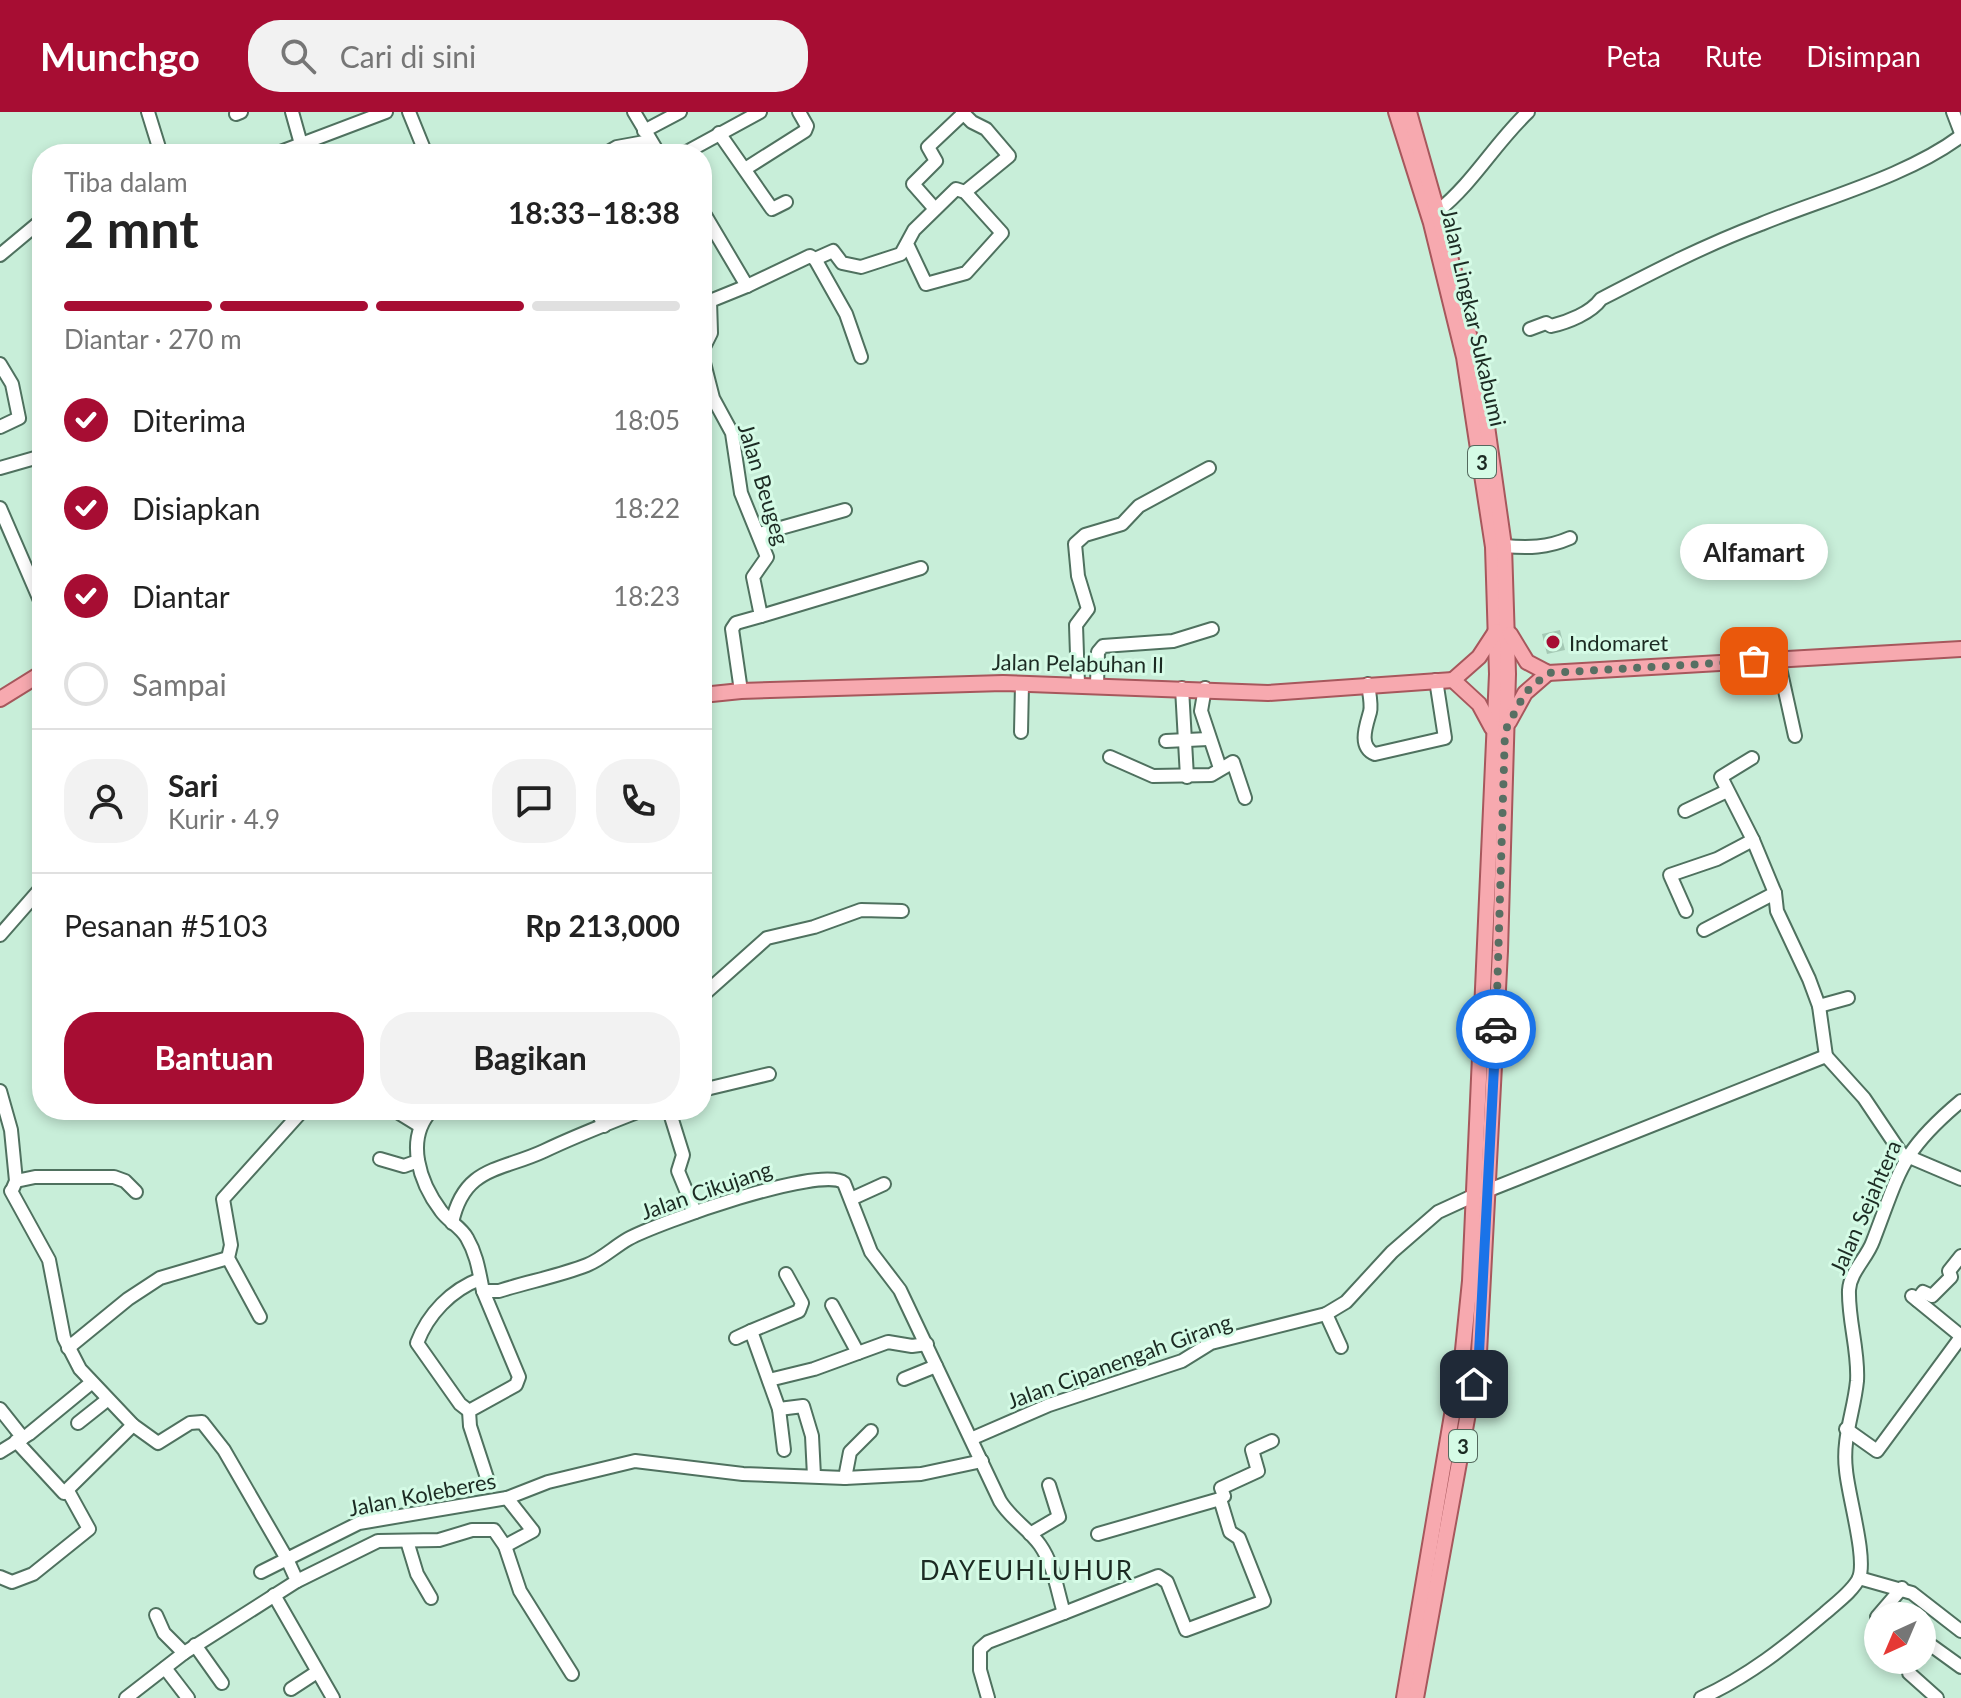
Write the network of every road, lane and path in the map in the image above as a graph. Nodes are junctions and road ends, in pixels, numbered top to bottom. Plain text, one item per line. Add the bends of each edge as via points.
1 (148, 112) edge
2 (292, 112) edge
3 (386, 112) edge
4 (409, 112) edge
5 (634, 112) edge
6 (680, 112) edge
7 (760, 112) edge
8 (1396, 112) edge
9 (1409, 112) edge
10 (1528, 112) edge
11 (1953, 112) edge
12 (963, 113) edge
13 (806, 114) edge
14 (719, 133) junction
15 (1961, 134) edge
16 (647, 136) junction
17 (158, 144) edge
18 (301, 144) joint
19 (422, 144) edge
20 (625, 144) edge
21 (652, 144) edge
22 (700, 144) edge
23 (745, 169) junction
24 (965, 192) junction
25 (786, 202) dead end
26 (935, 209) junction
27 (1436, 218) junction
28 (712, 227) edge
29 (32, 228) edge
30 (908, 246) junction
31 (0, 255) edge
32 (815, 259) junction
33 (747, 286) junction
34 (712, 296) edge
35 (1456, 300) junction
36 (1530, 329) dead end
37 (861, 357) dead end
38 (0, 364) edge
39 (712, 392) edge
40 (0, 427) edge
41 (32, 459) edge
42 (0, 468) edge
43 (1209, 468) dead end
44 (845, 510) dead end
45 (1, 514) edge
46 (759, 534) junction
47 (1570, 538) dead end
48 (1504, 546) junction
49 (921, 568) dead end
50 (32, 583) edge
51 (761, 616) junction
52 (1504, 627) junction
53 (1212, 629) dead end
54 (1961, 649) edge
55 (1778, 659) junction
56 (1548, 673) junction
57 (32, 679) edge
58 (1436, 680) junction
59 (1453, 680) junction
60 (1022, 684) junction
61 (1078, 684) junction
62 (1097, 684) junction
63 (1368, 684) junction
64 (1182, 688) junction
65 (1205, 688) junction
66 (741, 691) junction
67 (712, 694) edge
68 (0, 699) edge
69 (1181, 719) junction
70 (1021, 732) dead end
71 (1500, 732) junction
72 (1795, 736) dead end
73 (1208, 739) junction
74 (1184, 740) junction
75 (1110, 757) dead end
76 (1752, 758) dead end
77 (1220, 768) junction
78 (1187, 777) junction
79 (1727, 791) junction
80 (1245, 798) dead end
81 (1685, 811) dead end
82 (1753, 840) junction
83 (1775, 893) junction
84 (32, 898) edge
85 (902, 911) dead end
86 (1686, 911) dead end
87 (1704, 930) dead end
88 (0, 935) edge
89 (712, 987) edge
90 (1848, 998) dead end
91 (1819, 1006) junction
92 (1826, 1056) junction
93 (769, 1074) dead end
94 (712, 1088) edge
95 (0, 1091) edge
96 (1961, 1101) edge
97 (294, 1120) edge
98 (424, 1120) edge
99 (601, 1120) edge
100 (618, 1120) edge
101 (672, 1120) edge
102 (604, 1126) junction
103 (1906, 1157) junction
104 (380, 1159) dead end
105 (418, 1161) junction
106 (1961, 1179) edge
107 (884, 1184) dead end
108 (9, 1189) edge
109 (136, 1192) dead end
110 (1482, 1193) junction
111 (851, 1199) junction
112 (695, 1212) junction
113 (452, 1223) junction
114 (1961, 1256) edge
115 (228, 1258) junction
116 (786, 1274) dead end
117 (481, 1285) junction
118 (832, 1305) dead end
119 (1326, 1314) junction
120 (260, 1317) dead end
121 (751, 1331) junction
122 (1961, 1336) edge
123 (736, 1338) dead end
124 (927, 1344) junction
125 (1341, 1347) dead end
126 (68, 1348) junction
127 (858, 1353) junction
128 (936, 1366) junction
129 (904, 1379) dead end
130 (769, 1380) junction
131 (91, 1383) junction
132 (107, 1400) junction
133 (0, 1409) edge
134 (779, 1409) junction
135 (469, 1411) junction
136 (78, 1423) dead end
137 (133, 1425) junction
138 (1846, 1429) junction
139 (871, 1431) dead end
140 (973, 1438) junction
141 (19, 1440) junction
142 (1272, 1441) dead end
143 (784, 1450) dead end
144 (0, 1452) edge
145 (982, 1461) junction
146 (814, 1476) junction
147 (487, 1478) dead end
148 (845, 1478) junction
149 (1049, 1485) dead end
150 (68, 1491) junction
151 (507, 1498) junction
152 (1220, 1499) junction
153 (1030, 1534) junction
154 (1098, 1534) dead end
155 (407, 1541) junction
156 (505, 1546) junction
157 (287, 1559) junction
158 (261, 1572) dead end
159 (0, 1577) edge
160 (1859, 1578) junction
161 (297, 1581) junction
162 (1902, 1588) junction
163 (274, 1595) junction
164 (431, 1598) dead end
165 (1890, 1602) edge
166 (1064, 1613) junction
167 (156, 1615) dead end
168 (1961, 1631) edge
169 (189, 1649) junction
170 (1936, 1649) edge
171 (1961, 1667) edge
172 (165, 1668) junction
173 (317, 1672) junction
174 (572, 1674) dead end
175 (1910, 1674) edge
176 (222, 1683) dead end
177 (291, 1689) dead end
178 (141, 1694) edge
179 (126, 1698) edge
180 (188, 1698) edge
181 (333, 1698) edge
182 (988, 1698) edge
183 (1404, 1698) edge
184 (1416, 1698) edge
185 (1701, 1698) edge
186 (1937, 1698) edge

1 - 17 street
2 - 18 street
3 - 18 street
4 - 19 street
5 - 16 street
6 - 16 street
7 - 14 street
8 - 27 main road, Jalan Lingkar Sukabumi / 3
9 - 27 main road, Jalan Lingkar Sukabumi
10 - 27 street
11 - 15 street
12 - 24 street via 986,129 1009,156
12 - 26 street via 928,147 936,161 913,184
13 - 23 street via 805,131
14 - 22 street
14 - 23 street
15 - 36 street via 1914,162 1692,252 1565,322
16 - 20 street
16 - 21 street
23 - 25 street via 773,210
24 - 26 street via 956,189
24 - 30 street via 1002,233 970,270 926,284
26 - 30 street via 914,230
27 - 35 main road, Jalan Lingkar Sukabumi / 3
28 - 33 street
29 - 31 street
30 - 32 street via 897,257 861,267 842,263 833,251
32 - 33 street, Jalan Beugeg via 810,256
32 - 37 street via 846,314
33 - 34 street, Jalan Beugeg
35 - 48 main road, Jalan Lingkar Sukabumi / 3 via 1488,427
35 - 52 main road, Jalan Lingkar Sukabumi / 3
38 - 40 street via 12,384 19,418
39 - 46 street, Jalan Beugeg via 732,433 741,493
41 - 42 street
43 - 61 street via 1139,506 1122,524 1085,535 1075,544 1088,609 1076,625
44 - 46 street
45 - 50 street
46 - 51 street, Jalan Beugeg via 767,557 753,577
47 - 48 street via 1553,546
48 - 52 main road, Jalan Lingkar Sukabumi / 3
49 - 51 street
51 - 66 street via 732,629
52 - 56 main road via 1527,662
52 - 59 main road
52 - 71 main road, 3
53 - 62 street via 1173,641 1103,646 1098,652
54 - 55 main road
55 - 56 main road
55 - 72 street
56 - 71 main road via 1525,693
57 - 68 main road
58 - 59 main road, Jalan Pelabuhan II
58 - 63 main road, Jalan Pelabuhan II
58 - 63 street via 1445,738 1375,754 1365,744
59 - 71 main road
60 - 61 main road, Jalan Pelabuhan II
60 - 66 main road, Jalan Pelabuhan II
60 - 70 street
61 - 62 main road, Jalan Pelabuhan II
62 - 64 main road, Jalan Pelabuhan II
63 - 65 main road, Jalan Pelabuhan II via 1268,693
64 - 65 main road, Jalan Pelabuhan II
64 - 69 street
65 - 73 street via 1201,711
66 - 67 main road, Jalan Pelabuhan II
69 - 74 street
69 - 74 street via 1165,740
71 - 110 main road, 3
73 - 74 street
73 - 77 street
74 - 78 street
75 - 78 street via 1144,774
76 - 79 street via 1721,777
77 - 78 street via 1211,775
77 - 80 street via 1234,762
79 - 81 street
79 - 82 street
82 - 83 street
82 - 86 street via 1670,875
83 - 87 street
83 - 91 street via 1777,911
84 - 88 street
85 - 89 street via 861,910 767,938
90 - 91 street
91 - 92 street
92 - 103 street
92 - 110 street, Jalan Cipanengah Girang
93 - 94 street
95 - 108 street via 11,1130
96 - 103 street, Jalan Sejahtera via 1919,1137
97 - 115 street via 223,1199 231,1245
98 - 105 street via 416,1143
99 - 102 street
100 - 102 street
101 - 112 street via 683,1155 678,1171
102 - 113 street via 487,1172 461,1195
103 - 106 street
103 - 138 street, Jalan Sejahtera via 1849,1286 1857,1377
104 - 105 street via 404,1166
105 - 113 street via 437,1204
107 - 111 street
108 - 109 street via 70,1176 114,1177
108 - 126 street via 52,1267
110 - 119 street, Jalan Cipanengah Girang via 1438,1212 1346,1302
110 - 183 main road, 3 via 1463,1350
110 - 184 main road, 3 via 1479,1353
111 - 112 street, Jalan Cikujang via 840,1179 826,1177
111 - 124 street via 871,1252 900,1290
112 - 117 street, Jalan Cikujang via 628,1239 590,1264 499,1291
113 - 117 street via 471,1246
114 - 122 street via 1937,1294 1923,1292 1914,1298
115 - 120 street
115 - 126 street via 160,1278
116 - 121 street via 802,1303 799,1311
117 - 135 street via 519,1381
117 - 135 street via 463,1285 447,1298 417,1343
118 - 127 street
119 - 125 street
119 - 140 street, Jalan Cipanengah Girang via 1211,1343 1182,1361 1049,1405
121 - 123 street
121 - 130 street
122 - 138 street via 1877,1451
124 - 127 street via 895,1341
124 - 128 street
126 - 131 street
127 - 130 street
128 - 129 street
128 - 140 street
130 - 134 street
131 - 132 street
131 - 141 street
132 - 136 street
132 - 137 street
133 - 141 street
134 - 143 street
134 - 146 street via 800,1404 805,1409
135 - 147 street
137 - 150 street
137 - 157 street via 161,1443 190,1423 202,1422
138 - 160 street, Jalan Sejahtera via 1844,1459
139 - 148 street via 850,1452
140 - 145 street
141 - 144 street
141 - 150 street via 60,1492
142 - 152 street via 1252,1450 1258,1471 1221,1488
145 - 148 street, Jalan Koleberes via 911,1476
145 - 153 street via 1009,1515
146 - 148 street, Jalan Koleberes
146 - 151 street, Jalan Koleberes via 635,1461
149 - 153 street via 1059,1517
150 - 159 street via 89,1529 33,1574 12,1582
151 - 156 street via 533,1531
151 - 157 street, Jalan Koleberes via 359,1523
152 - 154 street
152 - 166 street via 1264,1601 1186,1630 1167,1582 1158,1576
153 - 166 street via 1047,1556
155 - 156 street via 491,1529
155 - 161 street via 365,1545
155 - 164 street
156 - 174 street via 520,1591
157 - 158 street, Jalan Koleberes
157 - 161 street
160 - 162 street
160 - 185 street via 1772,1658
161 - 163 street
162 - 165 street
162 - 168 street
163 - 169 street
163 - 173 street
166 - 182 street via 985,1643 978,1654
167 - 169 street via 164,1633
169 - 172 street
169 - 176 street
170 - 171 street
172 - 178 street
172 - 180 street
173 - 177 street
173 - 181 street
175 - 186 street
178 - 179 street

